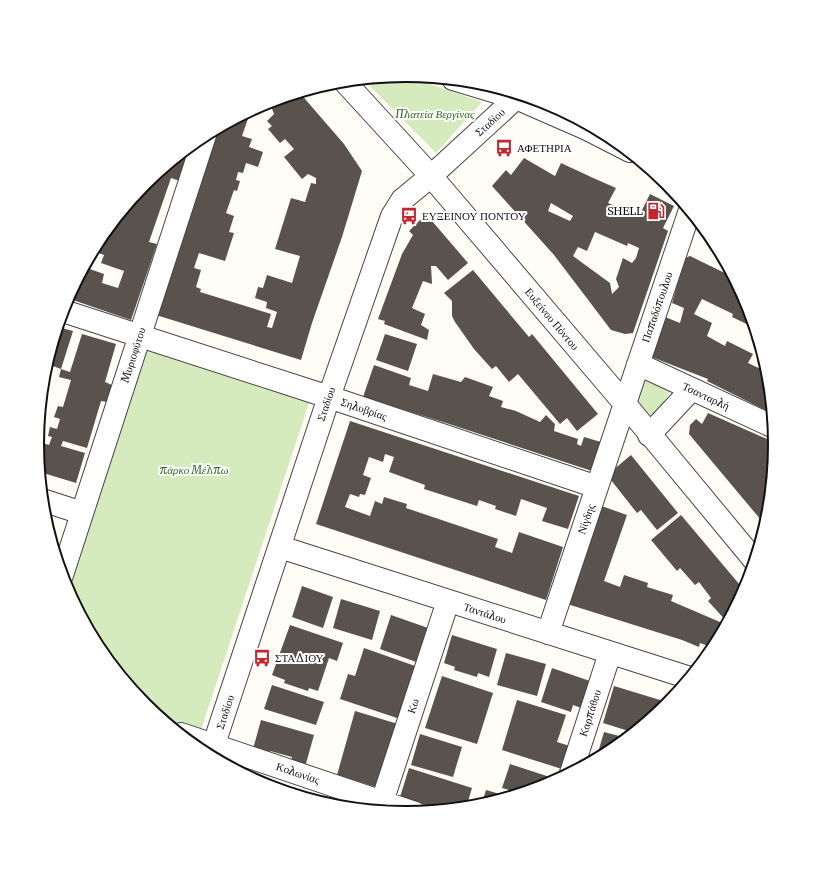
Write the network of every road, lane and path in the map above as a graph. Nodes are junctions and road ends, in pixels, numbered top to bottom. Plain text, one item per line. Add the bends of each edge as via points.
1 (359, 85) edge
2 (349, 86) edge
3 (516, 98) edge
4 (523, 101) edge
5 (582, 127) edge
6 (202, 145) edge
7 (436, 171) junction
8 (688, 216) edge
9 (69, 313) edge
10 (139, 336) junction
11 (638, 364) junction
12 (692, 389) junction
13 (329, 397) junction
14 (625, 404) junction
15 (768, 424) edge
16 (649, 434) junction
17 (597, 487) junction
18 (49, 502) edge
19 (82, 513) junction
20 (280, 547) junction
21 (751, 557) edge
22 (65, 566) edge
23 (448, 601) junction
24 (548, 633) junction
25 (610, 653) junction
26 (685, 676) edge
27 (212, 750) edge
28 (216, 752) edge
29 (573, 766) edge
30 (378, 805) edge
31 (380, 806) edge

1 - 7 street
2 - 7 street, Ευξείνου Πόντου
3 - 7 street, Σταδίου
4 - 5 street
6 - 10 street, Μυριοφύτου
7 - 13 street, Σταδίου via 402,200 392,216
7 - 14 street, Ευξείνου Πόντου
8 - 11 street, Παπαδόπουλου
9 - 10 street, Σηλυβρίας
10 - 13 street, Σηλυβρίας
10 - 19 street, Μυριοφύτου
11 - 12 street, Τσανταρλή
11 - 14 street, Παπαδόπουλου
12 - 15 street, Τσανταρλή
12 - 16 street
13 - 17 street, Σηλυβρίας
13 - 20 street, Σταδίου
14 - 16 street, Ευξείνου Πόντου
14 - 17 street, Νίγδης
16 - 21 street, Ευξείνου Πόντου
17 - 24 street, Νίγδης
18 - 19 street
19 - 22 street, Μυριοφύτου
20 - 23 street, Ταντάλου
20 - 27 street, Σταδίου
23 - 24 street, Ταντάλου
23 - 31 street, Κω
24 - 25 street, Ταντάλου
25 - 26 street, Ταντάλου
25 - 29 street, Καρπάθου
28 - 30 street, Κολωνίας

